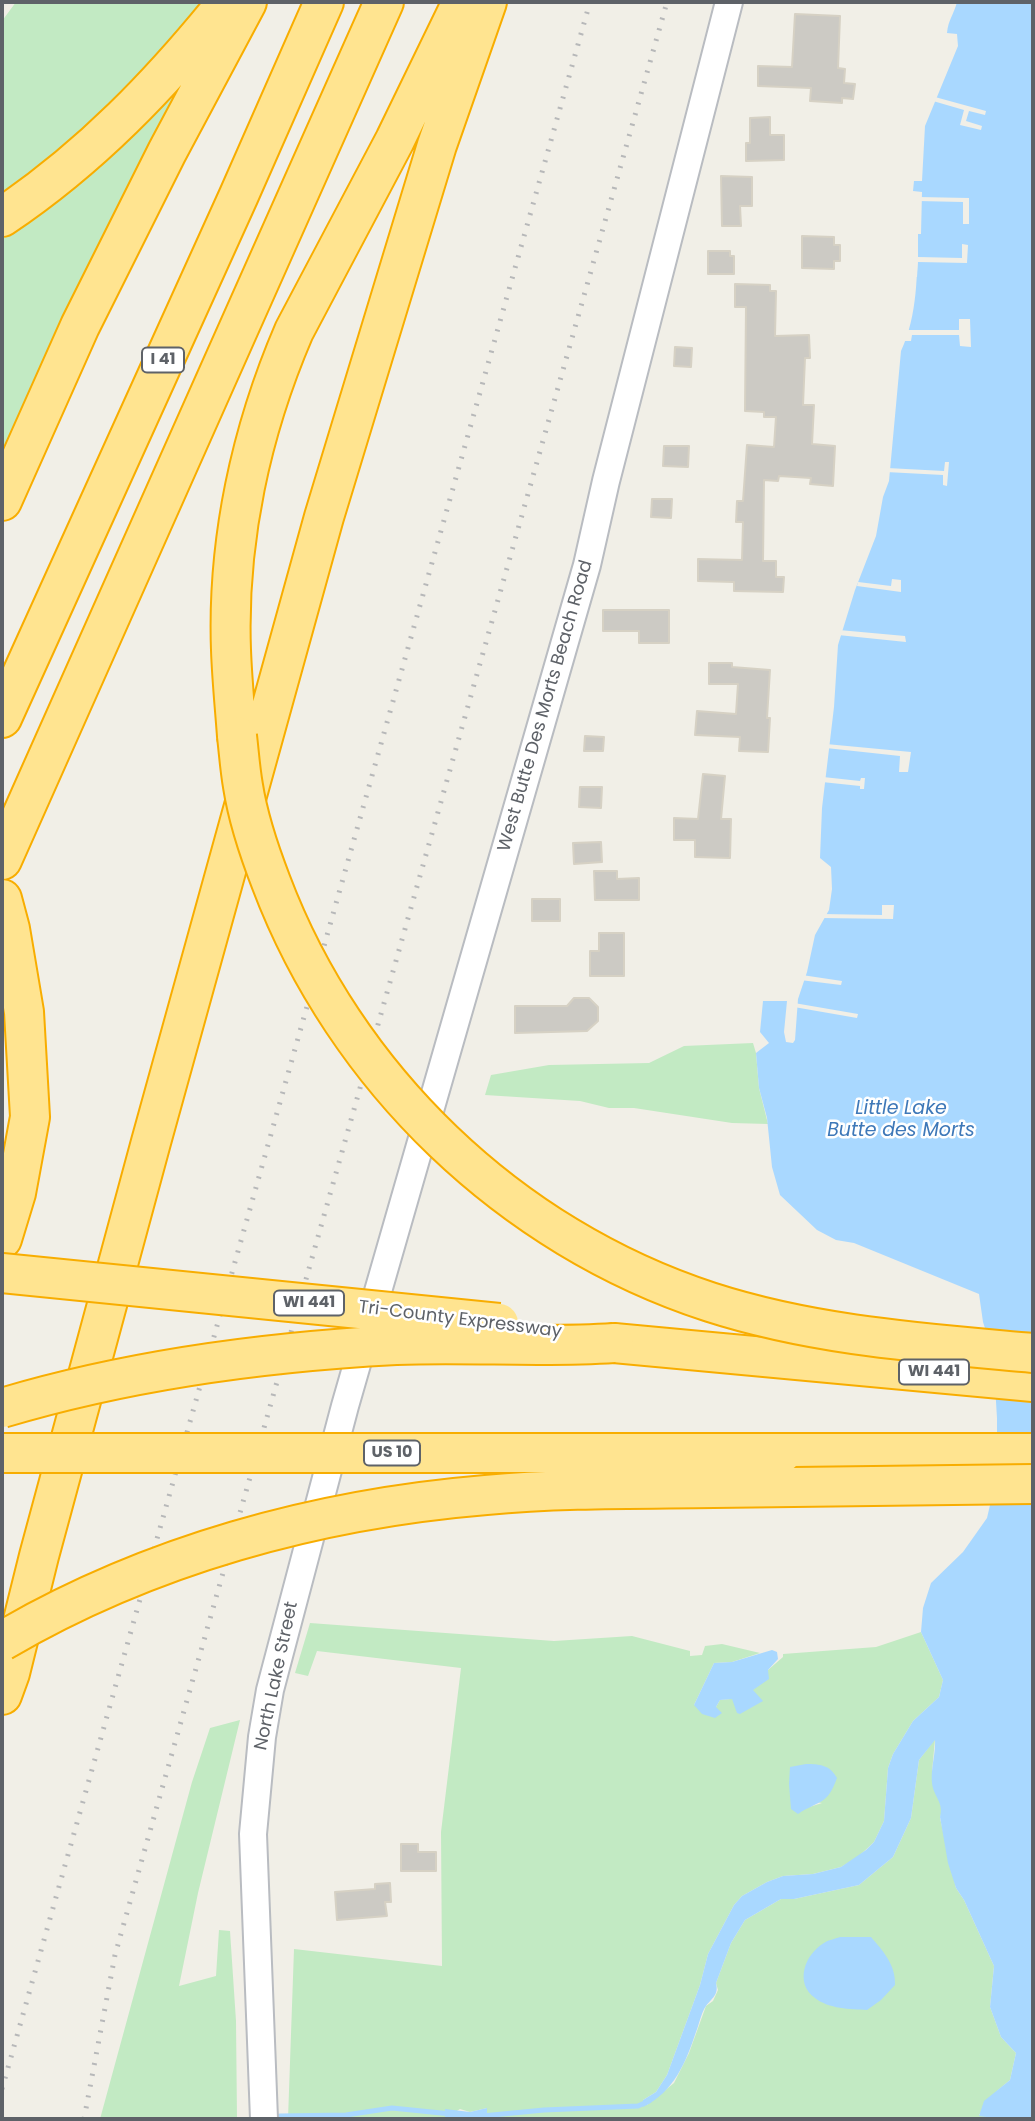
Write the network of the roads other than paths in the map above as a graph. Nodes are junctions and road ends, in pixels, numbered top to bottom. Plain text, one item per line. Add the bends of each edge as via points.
1 (227, 2) edge
2 (247, 2) edge
3 (324, 2) edge
4 (384, 2) edge
5 (462, 2) edge
6 (487, 2) edge
7 (729, 2) edge
8 (2, 217) edge
9 (2, 501) edge
10 (2, 718) edge
11 (2, 860) edge
12 (2, 899) edge
13 (2, 1239) edge
14 (2, 1273) edge
15 (614, 1343) junction
16 (1033, 1353) edge
17 (1033, 1382) edge
18 (345, 1406) joint
19 (2, 1408) edge
20 (2, 1452) edge
21 (1033, 1454) edge
22 (1033, 1484) edge
23 (2, 1641) edge
24 (2, 1695) edge
25 (264, 2119) edge

1 - 8 highway via 111,131
2 - 9 highway via 80,326
3 - 10 highway, I 41
4 - 11 highway
5 - 16 highway, bridge via 414,105 294,331 241,504 231,649 243,787 265,867 323,991 394,1090 433,1132 538,1218 638,1273 708,1302 770,1320 830,1332
6 - 24 highway via 437,145 324,517
7 - 18 street, West Butte Des Morts Beach Road via 587,565
12 - 13 highway via 24,1013 30,1117
14 - 15 highway, Tri-County Expressway / WI 441, bridge via 557,1329
15 - 17 highway, Tri-County Expressway / WI 441
15 - 19 highway, bridge via 397,1345 225,1360 103,1381
18 - 25 street, North Lake Street via 261,1737 253,1834
20 - 21 highway, US 10, bridge
22 - 23 highway, bridge via 592,1490 486,1495 368,1510 302,1522 201,1552 120,1582

